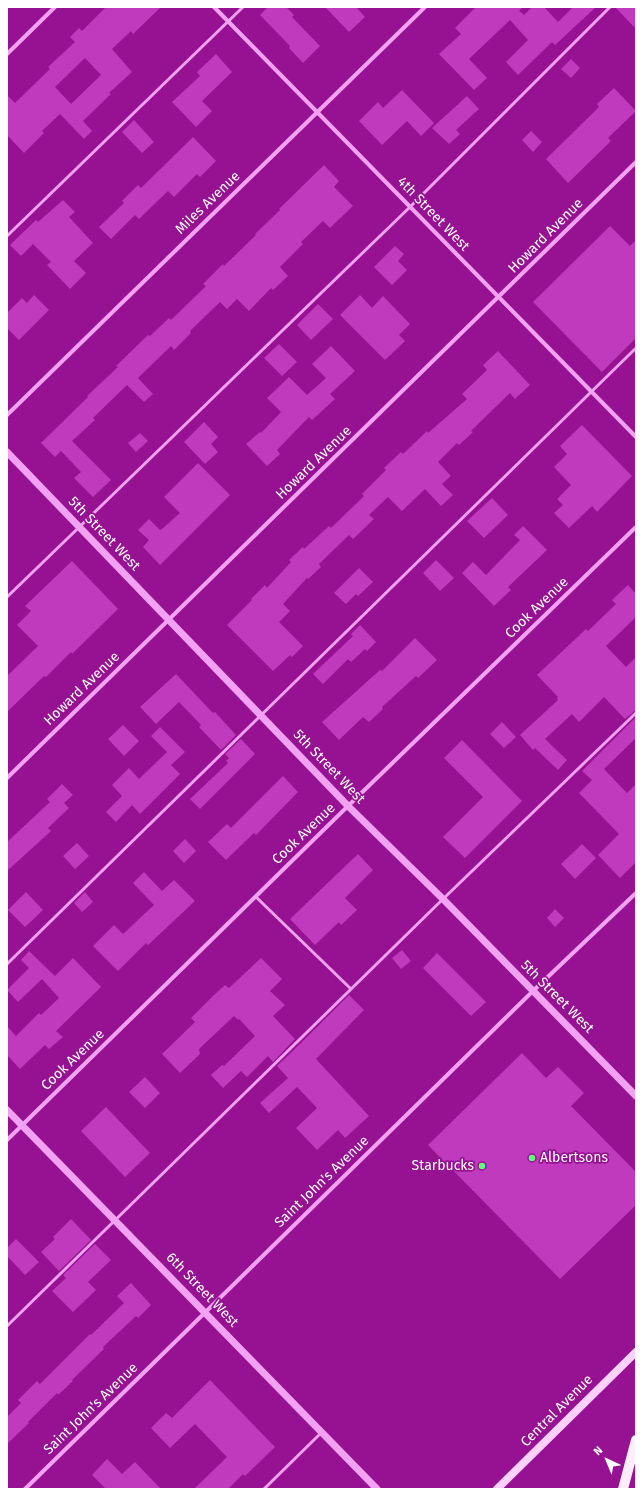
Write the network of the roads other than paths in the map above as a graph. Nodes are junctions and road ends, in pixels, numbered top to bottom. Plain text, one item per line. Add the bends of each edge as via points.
1 (55, 7) edge
2 (214, 7) edge
3 (243, 7) edge
4 (425, 7) edge
5 (610, 7) edge
6 (228, 21) junction
7 (7, 54) edge
8 (317, 112) junction
9 (636, 162) edge
10 (410, 207) junction
11 (7, 236) edge
12 (499, 298) junction
13 (636, 348) edge
14 (592, 392) junction
15 (7, 415) edge
16 (636, 437) edge
17 (7, 452) edge
18 (79, 527) junction
19 (636, 527) edge
20 (7, 597) edge
21 (169, 620) junction
22 (636, 713) edge
23 (262, 716) junction
24 (7, 778) edge
25 (348, 806) junction
26 (636, 893) edge
27 (256, 897) junction
28 (443, 899) junction
29 (7, 964) edge
30 (351, 989) junction
31 (533, 991) junction
32 (636, 1096) edge
33 (7, 1110) edge
34 (22, 1125) junction
35 (7, 1140) edge
36 (115, 1220) junction
37 (205, 1312) junction
38 (7, 1326) edge
39 (636, 1352) edge
40 (322, 1432) junction
41 (636, 1440) edge
42 (25, 1489) edge
43 (264, 1489) edge
44 (377, 1489) edge
45 (497, 1489) edge
46 (623, 1489) edge

1 - 7 street
2 - 6 street, 4th Street West
3 - 6 lane
4 - 8 street, Miles Avenue
5 - 10 lane
6 - 8 street, 4th Street West
6 - 11 lane
8 - 10 street, 4th Street West
8 - 15 street, Miles Avenue
9 - 12 street, Howard Avenue
10 - 12 street, 4th Street West
10 - 18 lane
12 - 14 street, 4th Street West
12 - 21 street, Howard Avenue
13 - 14 lane
14 - 16 street, 4th Street West
14 - 23 lane
17 - 18 street, 5th Street West
18 - 20 lane
18 - 21 street, 5th Street West
19 - 25 street, Cook Avenue
21 - 23 street, 5th Street West
21 - 24 street, Howard Avenue
22 - 28 lane
23 - 25 street, 5th Street West
23 - 29 lane
25 - 27 street, Cook Avenue
25 - 28 street, 5th Street West
26 - 31 street, Saint John's Avenue
27 - 30 lane
27 - 34 street, Cook Avenue
28 - 30 lane
28 - 31 street, 5th Street West
30 - 36 lane
31 - 32 street, 5th Street West
31 - 37 street, Saint John's Avenue
33 - 34 street, 6th Street West
34 - 35 street, Cook Avenue
34 - 36 street, 6th Street West
36 - 37 street, 6th Street West
36 - 38 lane
37 - 40 street, 6th Street West
37 - 42 street, Saint John's Avenue
39 - 45 main road, Central Avenue
40 - 43 lane
40 - 44 street, 6th Street West
41 - 46 main road

